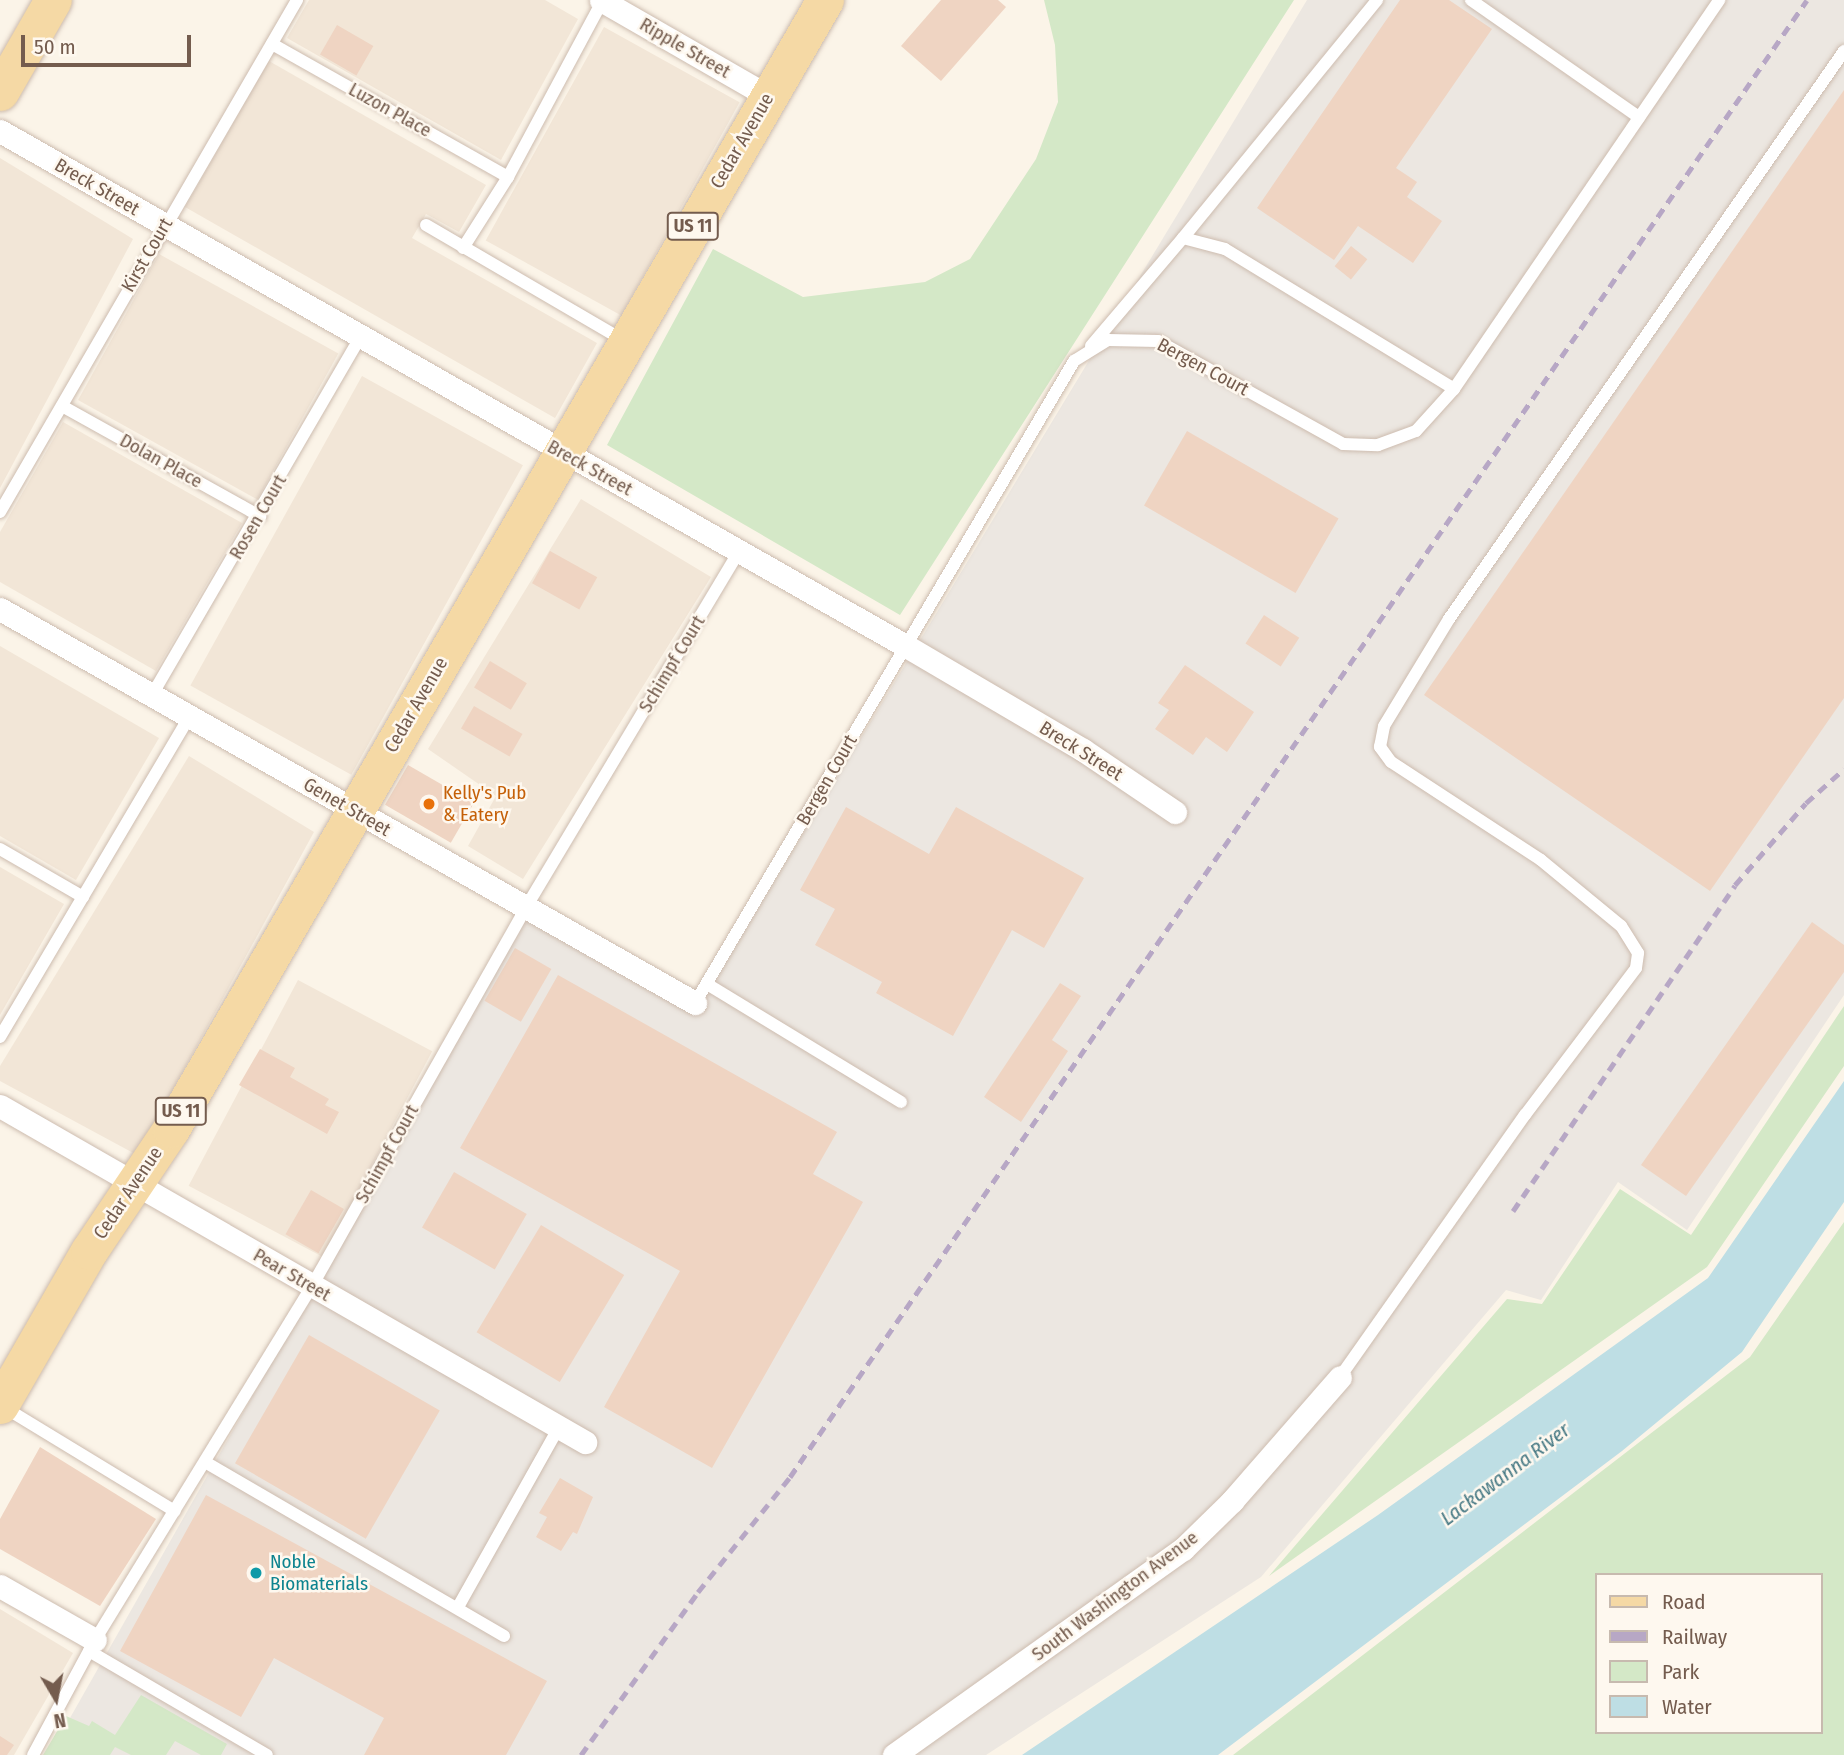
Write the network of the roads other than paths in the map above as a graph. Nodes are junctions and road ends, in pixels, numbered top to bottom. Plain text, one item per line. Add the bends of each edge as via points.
1 (53, 0) edge
2 (298, 0) edge
3 (602, 0) edge
4 (825, 0) edge
5 (1377, 0) edge
6 (1471, 0) edge
7 (1718, 0) edge
8 (272, 44) junction
9 (1844, 51) edge
10 (0, 92) edge
11 (768, 96) junction
12 (1639, 117) junction
13 (0, 131) edge
14 (508, 177) junction
15 (164, 225) junction
16 (426, 225) dead end
17 (1183, 238) junction
18 (463, 248) junction
19 (360, 337) junction
20 (626, 342) junction
21 (1090, 347) junction
22 (1454, 389) junction
23 (62, 406) junction
24 (562, 452) junction
25 (0, 512) edge
26 (260, 516) junction
27 (739, 552) junction
28 (0, 609) edge
29 (906, 646) junction
30 (152, 695) junction
31 (190, 717) junction
32 (354, 811) junction
33 (1175, 812) dead end
34 (0, 849) edge
35 (83, 897) junction
36 (525, 909) junction
37 (701, 994) junction
38 (0, 1037) edge
39 (901, 1102) dead end
40 (0, 1106) edge
41 (134, 1184) junction
42 (313, 1286) junction
43 (1340, 1377) joint
44 (0, 1405) edge
45 (559, 1427) junction
46 (585, 1442) dead end
47 (205, 1462) junction
48 (175, 1511) junction
49 (0, 1586) edge
50 (458, 1607) junction
51 (504, 1636) dead end
52 (92, 1646) junction
53 (33, 1755) edge
54 (267, 1755) edge
55 (894, 1755) edge

1 - 10 main road
2 - 8 lane, Kirst Court
3 - 11 street, Ripple Street
3 - 14 lane
4 - 11 main road, Cedar Avenue / US 11
5 - 17 lane
6 - 12 lane
7 - 12 lane, Bergen Court
8 - 14 lane, Luzon Place
8 - 15 lane, Kirst Court
9 - 43 lane via 1457,607 1384,726 1380,747 1391,762 1541,860 1621,926 1638,953 1636,968 1525,1115
11 - 20 main road, Cedar Avenue / US 11
12 - 22 lane, Bergen Court
13 - 15 street, Breck Street
14 - 18 lane
15 - 19 street, Breck Street
15 - 23 lane, Kirst Court
16 - 18 lane
17 - 21 lane
17 - 22 lane via 1225,248
18 - 20 lane
19 - 24 street, Breck Street
19 - 26 lane, Rosen Court
20 - 24 main road, Cedar Avenue / US 11
21 - 22 lane, Bergen Court via 1129,337 1169,345 1320,434 1360,447 1400,440 1416,431
21 - 29 lane, Bergen Court via 1062,380
23 - 25 lane, Kirst Court
23 - 26 lane, Dolan Place
24 - 27 street, Breck Street
24 - 32 main road, Cedar Avenue / US 11
26 - 30 lane, Rosen Court
27 - 29 street, Breck Street
27 - 36 lane, Schimpf Court
28 - 30 street, Genet Street
29 - 33 street, Breck Street via 1083,750
29 - 37 lane, Bergen Court
30 - 31 street, Genet Street
31 - 32 street, Genet Street
31 - 35 lane
32 - 36 street, Genet Street
32 - 41 main road, Cedar Avenue / US 11
34 - 35 lane
35 - 38 lane
36 - 37 street, Genet Street
36 - 42 lane, Schimpf Court
37 - 39 lane
40 - 41 street, Pear Street
41 - 42 street, Pear Street
41 - 44 main road, Cedar Avenue / US 11 via 89,1251
42 - 45 street, Pear Street
42 - 47 lane, Schimpf Court
43 - 55 street, South Washington Avenue via 1232,1501 1183,1549
44 - 48 lane
45 - 46 street, Pear Street
45 - 50 lane
47 - 48 lane, Schimpf Court
47 - 50 lane
48 - 52 lane, Schimpf Court
49 - 52 street
50 - 51 lane
52 - 53 lane, Schimpf Court
52 - 54 lane

